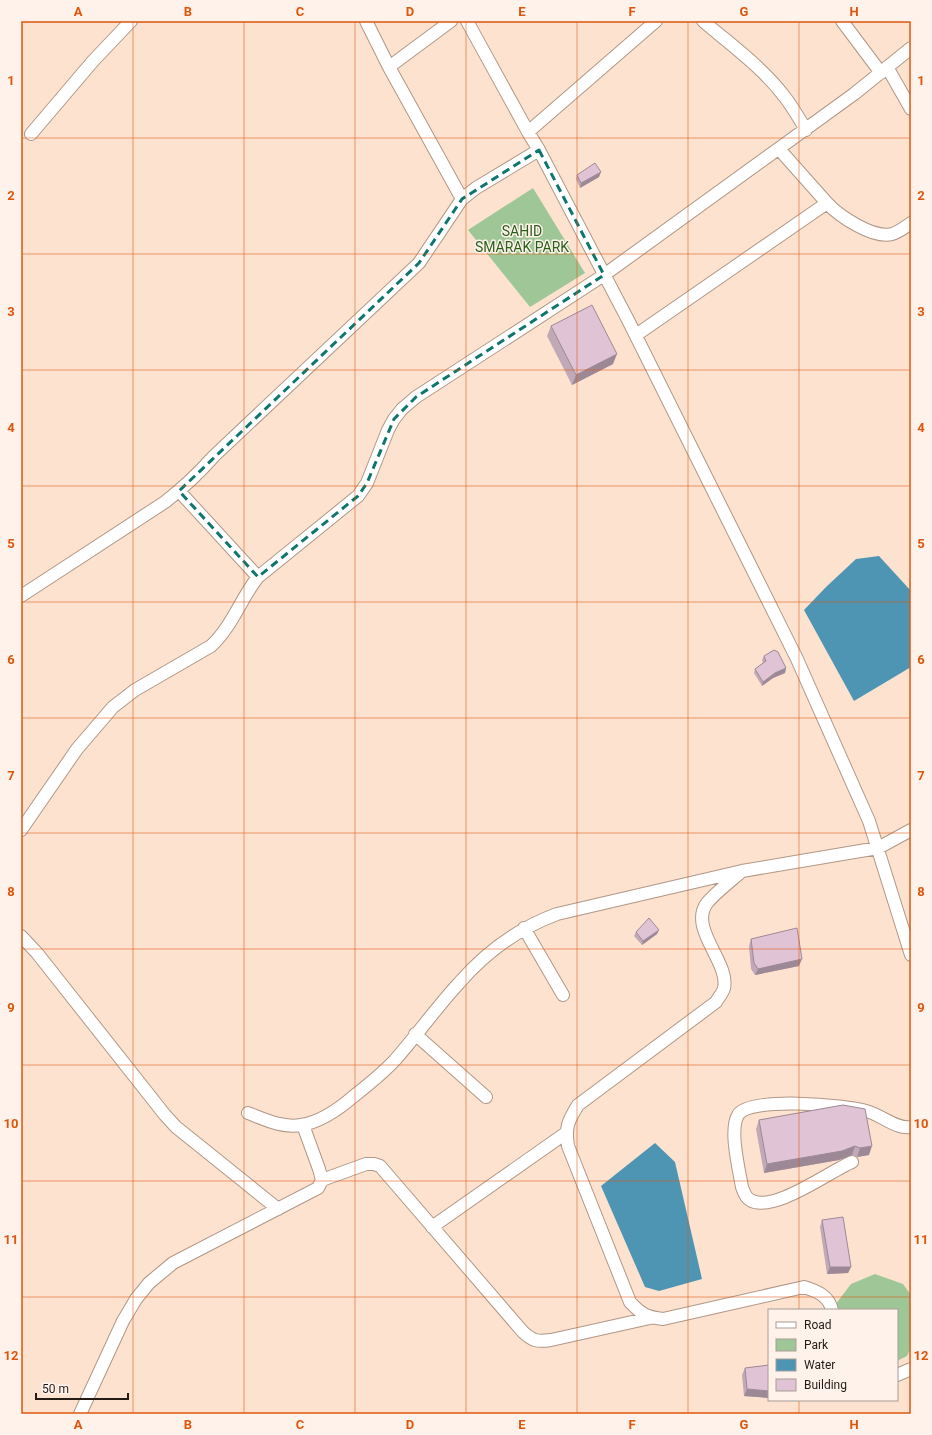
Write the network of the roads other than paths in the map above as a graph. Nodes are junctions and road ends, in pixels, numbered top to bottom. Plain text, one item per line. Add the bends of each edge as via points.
1 (131, 21) edge
2 (366, 21) edge
3 (451, 21) edge
4 (467, 21) edge
5 (656, 21) edge
6 (703, 21) edge
7 (842, 21) edge
8 (911, 48) edge
9 (389, 67) junction
10 (884, 70) junction
11 (911, 109) edge
12 (806, 130) junction
13 (528, 132) junction
14 (31, 134) dead end
15 (779, 149) junction
16 (539, 150) junction
17 (462, 199) junction
18 (827, 202) junction
19 (911, 223) edge
20 (604, 275) junction
21 (636, 335) junction
22 (179, 491) junction
23 (258, 576) junction
24 (21, 596) edge
25 (21, 830) edge
26 (911, 830) edge
27 (878, 848) junction
28 (742, 871) junction
29 (524, 928) junction
30 (21, 936) edge
31 (911, 955) edge
32 (563, 995) dead end
33 (415, 1034) junction
34 (486, 1097) dead end
35 (248, 1114) dead end
36 (303, 1125) junction
37 (911, 1127) edge
38 (566, 1133) junction
39 (852, 1162) dead end
40 (322, 1180) junction
41 (278, 1209) junction
42 (432, 1226) junction
43 (832, 1309) edge
44 (650, 1318) junction
45 (911, 1369) edge
46 (898, 1375) edge
47 (80, 1414) edge

1 - 14 street
2 - 9 street
3 - 9 street
4 - 13 street
5 - 13 street
6 - 12 street via 776,86
7 - 10 street
8 - 10 street
9 - 17 street
10 - 11 street
10 - 12 street
12 - 15 street
13 - 16 street
15 - 18 street
15 - 20 street
16 - 17 street
16 - 20 street
17 - 22 street via 419,263
18 - 19 street via 835,211 873,233 893,234
18 - 21 street
20 - 21 street
20 - 23 street via 416,397 402,409 388,430 367,483 358,496
21 - 27 street via 797,659 869,821
22 - 23 street
22 - 24 street
23 - 25 street via 227,628 211,646 134,690 103,718 77,749
26 - 27 street
27 - 28 street
27 - 31 street
28 - 29 street via 557,914
28 - 38 street via 707,903 702,914 703,927 723,973 724,988 716,1002 578,1105 570,1118
29 - 32 street
29 - 33 street via 494,949 459,982
30 - 41 street via 181,1131
33 - 34 street
33 - 36 street via 376,1079 340,1108
35 - 36 street via 277,1125
36 - 40 street
37 - 39 street via 900,1127 868,1111 846,1106 808,1103 756,1106 739,1113 734,1135 742,1187 750,1200 760,1203 771,1201 802,1190
38 - 42 street
38 - 44 street via 568,1146 630,1302 639,1312
40 - 41 street via 318,1188
40 - 42 street via 366,1164 380,1166
41 - 47 street via 173,1264 149,1283 123,1321
42 - 44 street via 531,1340 551,1340
43 - 44 street via 827,1298 816,1290 804,1287 663,1319
45 - 46 street

